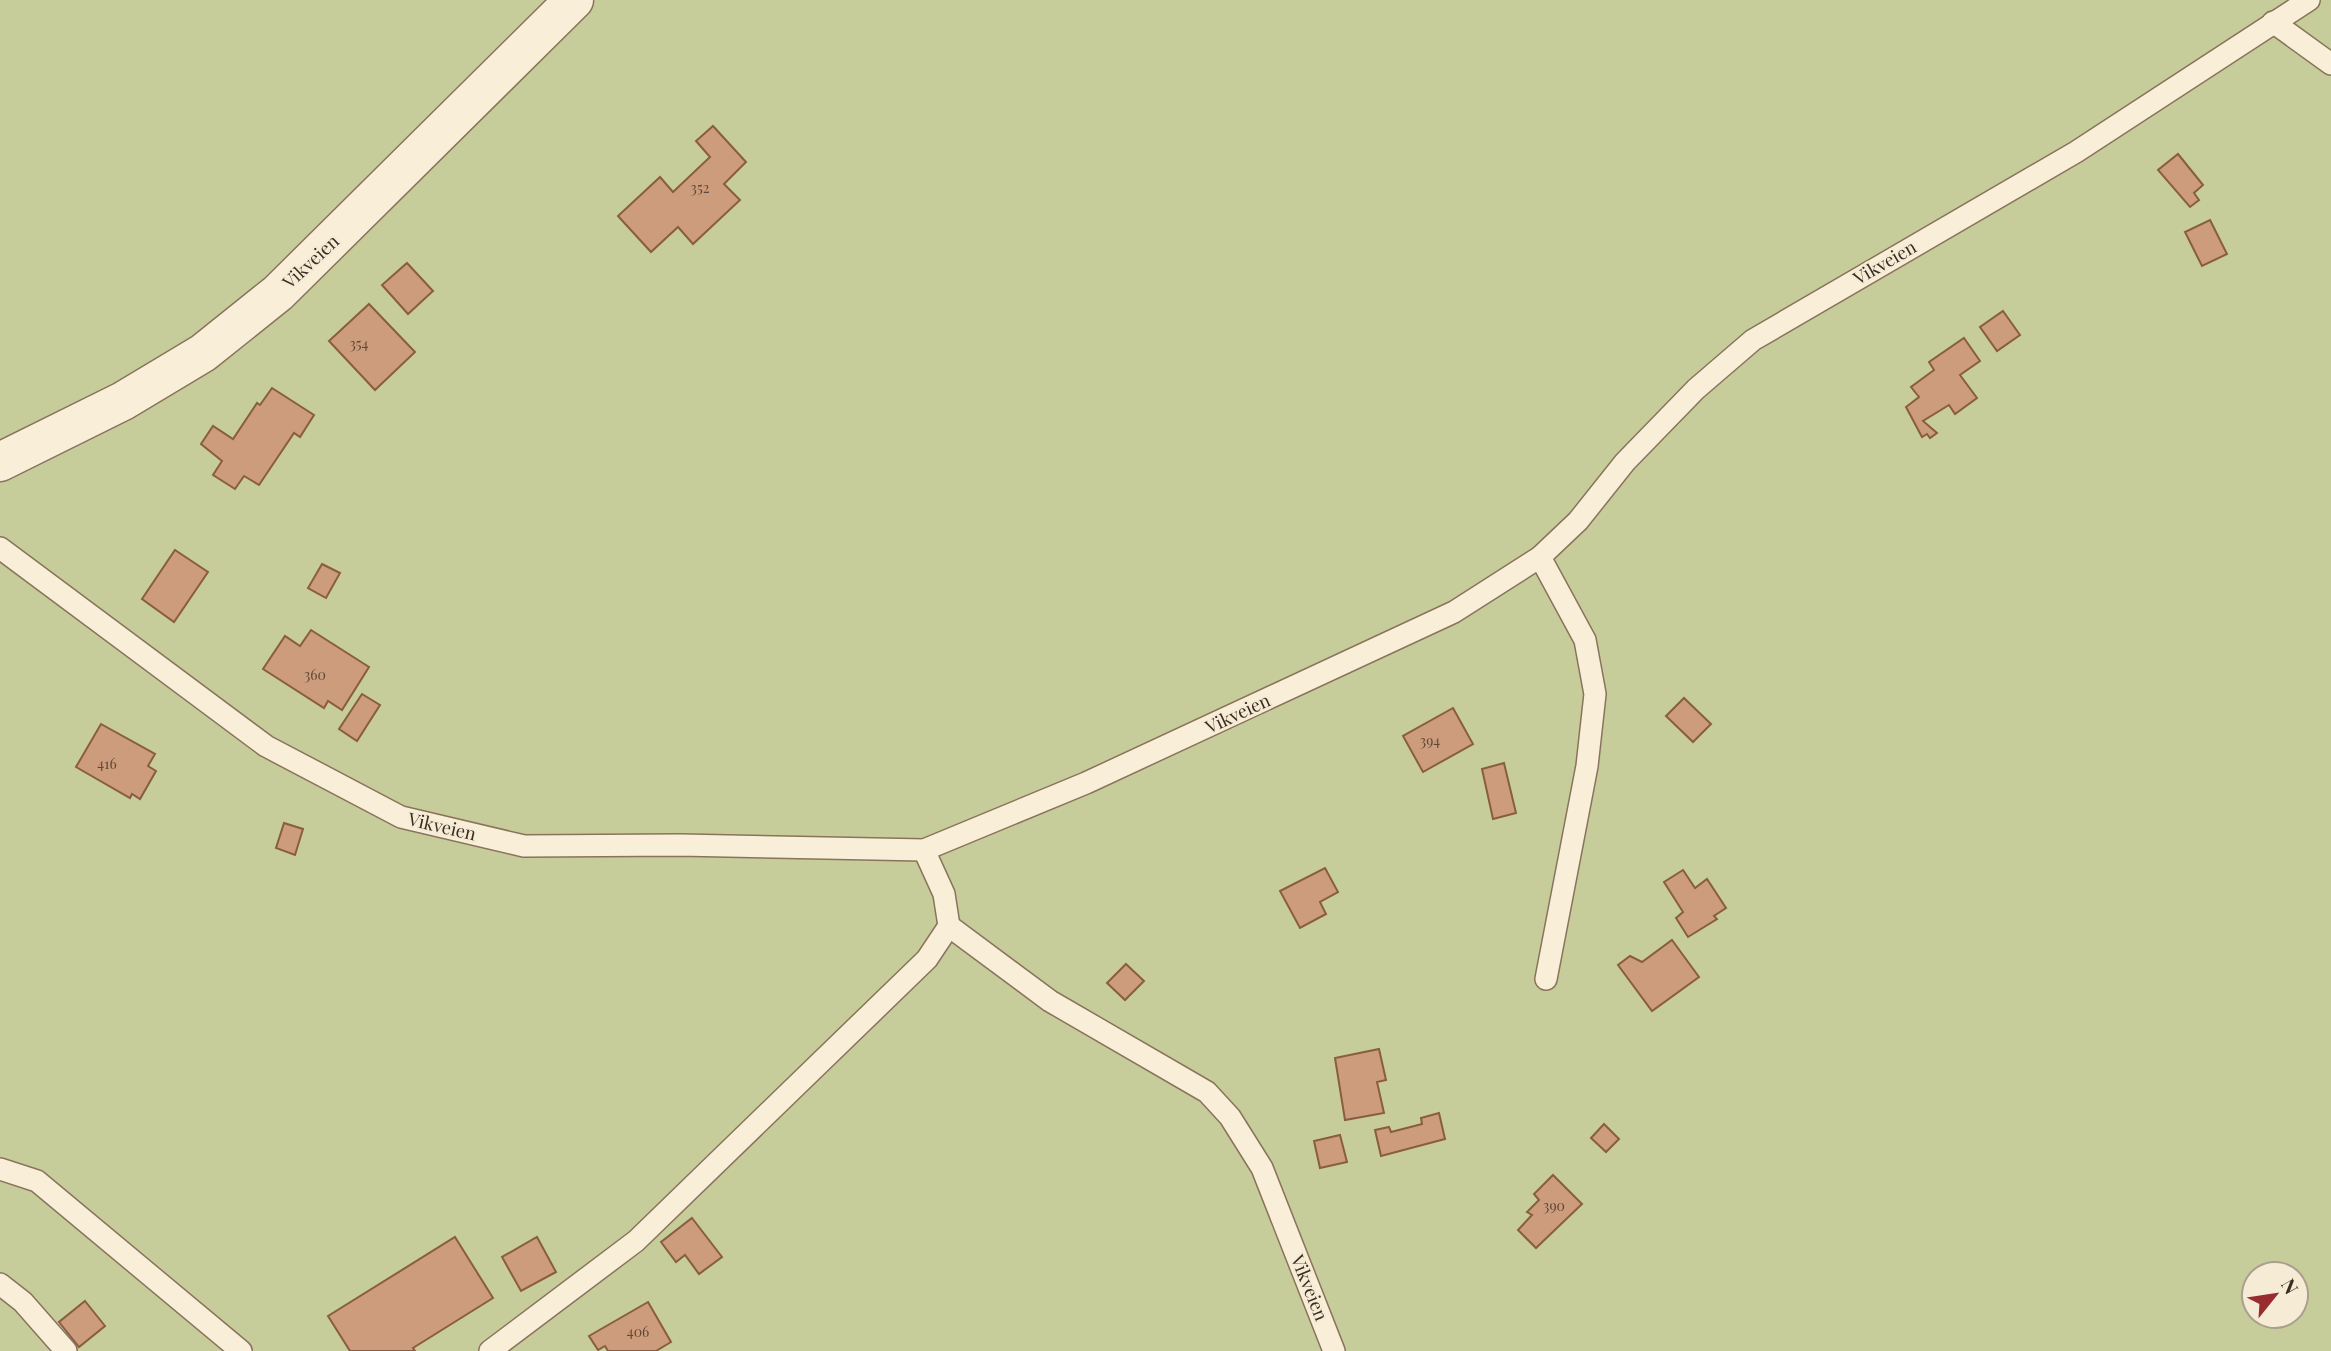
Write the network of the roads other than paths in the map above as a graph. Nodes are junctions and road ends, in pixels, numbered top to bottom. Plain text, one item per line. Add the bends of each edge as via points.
1 (574, 0) edge
2 (2309, 0) edge
3 (2273, 22) junction
4 (2331, 64) edge
5 (0, 462) edge
6 (0, 548) edge
7 (1540, 557) junction
8 (924, 850) junction
9 (949, 926) junction
10 (1546, 979) dead end
11 (0, 1169) edge
12 (0, 1284) edge
13 (66, 1351) edge
14 (241, 1351) edge
15 (490, 1351) edge
16 (1334, 1351) edge

1 - 5 street, Vikveien via 278,293 203,353 123,401
2 - 3 lane, Vikveien
3 - 4 lane
3 - 7 lane, Vikveien via 2076,152 1753,340 1696,389
6 - 8 lane, Vikveien via 266,746 401,817 524,846
7 - 8 lane, Vikveien via 1454,612 1099,777
7 - 10 lane via 1585,640 1595,694 1587,766
8 - 9 lane via 944,894
9 - 15 lane via 927,959 636,1241
9 - 16 lane, Vikveien via 1051,1001 1207,1093 1230,1117 1262,1168
11 - 14 lane via 37,1181
12 - 13 lane via 23,1302

